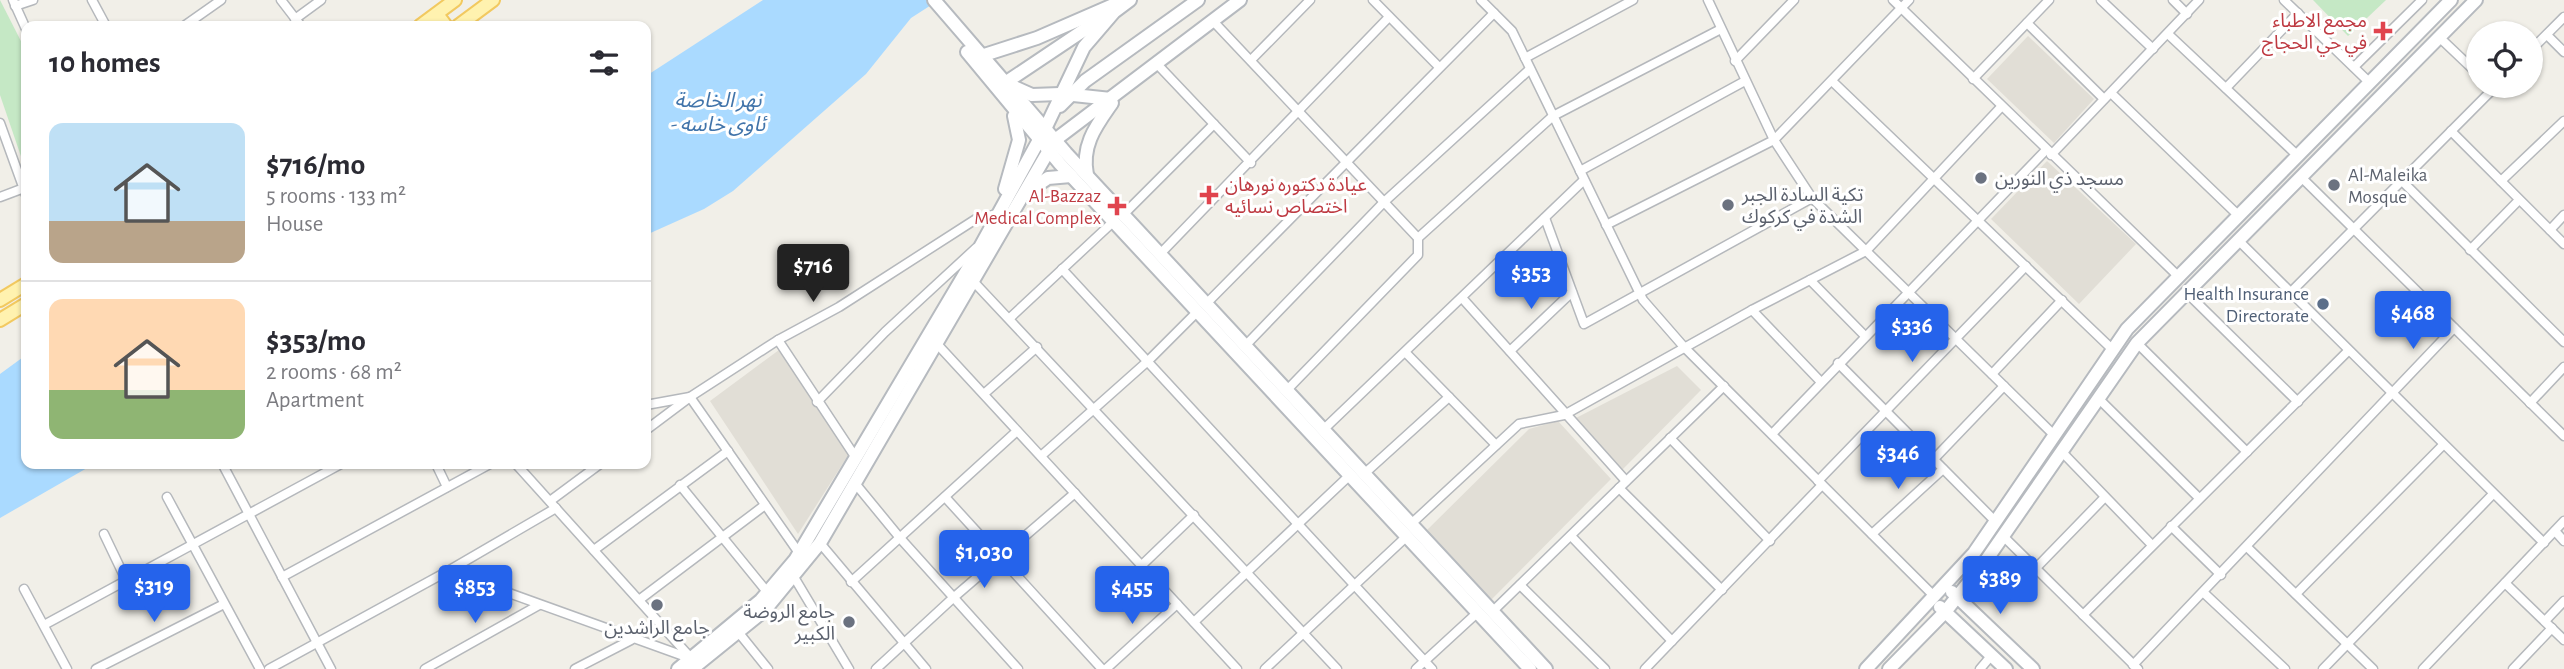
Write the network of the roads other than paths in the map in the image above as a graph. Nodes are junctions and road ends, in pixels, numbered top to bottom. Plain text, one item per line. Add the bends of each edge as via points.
1 (33, 0) edge
2 (92, 0) edge
3 (221, 0) edge
4 (282, 0) edge
5 (321, 0) edge
6 (455, 0) edge
7 (493, 0) edge
8 (926, 0) edge
9 (934, 0) edge
10 (1123, 0) edge
11 (1129, 0) edge
12 (1198, 0) edge
13 (1240, 0) edge
14 (1310, 0) edge
15 (1373, 0) edge
16 (1497, 0) edge
17 (1633, 0) edge
18 (1708, 0) edge
19 (1794, 0) edge
20 (1893, 0) edge
21 (1909, 0) edge
22 (2049, 0) edge
23 (2101, 0) edge
24 (2173, 0) edge
25 (2199, 0) edge
26 (2284, 0) edge
27 (2422, 0) edge
28 (2451, 0) edge
29 (14, 3) edge
30 (1484, 3) edge
31 (2467, 3) edge
32 (1902, 8) junction
33 (1494, 13) junction
34 (2187, 13) junction
35 (2298, 13) junction
36 (437, 14) junction
37 (943, 16) junction
38 (1389, 16) junction
39 (2564, 17) edge
40 (1213, 20) junction
41 (22, 21) edge
42 (103, 21) edge
43 (191, 21) edge
44 (297, 21) edge
45 (299, 21) edge
46 (427, 21) edge
47 (442, 21) edge
48 (465, 21) edge
49 (2027, 23) junction
50 (1720, 30) junction
51 (2168, 34) junction
52 (2547, 35) junction
53 (2439, 37) junction
54 (2543, 39) edge
55 (2153, 49) junction
56 (2564, 52) edge
57 (981, 56) junction
58 (1525, 58) junction
59 (1251, 60) junction
60 (1735, 61) junction
61 (2466, 63) edge
62 (1157, 64) junction
63 (1439, 66) junction
64 (2354, 67) junction
65 (1530, 69) junction
66 (1973, 79) junction
67 (1745, 81) junction
68 (1832, 81) junction
69 (2369, 82) junction
70 (1004, 83) junction
71 (2226, 88) junction
72 (1064, 93) junction
73 (2107, 96) junction
74 (1115, 97) junction
75 (2482, 98) edge
76 (1008, 103) junction
77 (2001, 107) junction
78 (1300, 111) junction
79 (1553, 116) junction
80 (2564, 121) edge
81 (0, 123) edge
82 (1214, 124) junction
83 (2451, 131) junction
84 (1042, 134) junction
85 (1774, 140) junction
86 (1052, 145) junction
87 (2048, 152) junction
88 (2298, 156) junction
89 (1346, 160) junction
90 (1251, 163) junction
91 (1087, 175) junction
92 (1071, 176) junction
93 (1582, 176) junction
94 (2301, 177) junction
95 (1935, 179) junction
96 (21, 181) edge
97 (2402, 181) junction
98 (2501, 181) junction
99 (21, 193) edge
100 (0, 197) edge
101 (1812, 198) junction
102 (2519, 200) junction
103 (1020, 201) junction
104 (1384, 202) junction
105 (997, 214) junction
106 (2564, 215) edge
107 (2239, 216) junction
108 (1119, 218) junction
109 (1545, 218) junction
110 (1978, 220) junction
111 (1606, 225) junction
112 (2354, 230) junction
113 (2550, 230) junction
114 (1418, 238) junction
115 (2238, 240) junction
116 (983, 242) junction
117 (2564, 244) edge
118 (2470, 250) junction
119 (1866, 251) junction
120 (1161, 254) junction
121 (2026, 266) junction
122 (1062, 269) junction
123 (2179, 277) junction
124 (1810, 280) junction
125 (973, 281) junction
126 (21, 287) edge
127 (1572, 292) junction
128 (2186, 292) junction
129 (1909, 293) junction
130 (2290, 293) junction
131 (1640, 294) junction
132 (1463, 299) junction
133 (0, 300) edge
134 (2062, 300) junction
135 (21, 307) edge
136 (1202, 308) junction
137 (1752, 310) junction
138 (1011, 317) junction
139 (0, 320) edge
140 (2454, 328) junction
141 (1865, 336) junction
142 (1956, 339) junction
143 (778, 340) junction
144 (2564, 342) edge
145 (2137, 343) junction
146 (938, 345) junction
147 (1245, 345) junction
148 (1037, 347) junction
149 (1684, 347) junction
150 (2113, 350) junction
151 (1510, 351) junction
152 (2348, 351) junction
153 (1406, 353) junction
154 (1149, 360) junction
155 (1838, 363) junction
156 (2564, 367) edge
157 (1992, 374) junction
158 (1820, 381) junction
159 (1724, 386) junction
160 (2004, 386) junction
161 (1286, 391) junction
162 (985, 393) junction
163 (2392, 394) junction
164 (690, 397) junction
165 (1449, 397) junction
166 (2098, 398) junction
167 (817, 402) junction
168 (2298, 402) junction
169 (2530, 403) junction
170 (651, 404) edge
171 (1094, 408) junction
172 (1886, 411) junction
173 (1564, 415) junction
174 (651, 426) edge
175 (1323, 430) junction
176 (1017, 431) junction
177 (1772, 434) junction
178 (2054, 435) junction
179 (2564, 436) edge
180 (1670, 438) junction
181 (1496, 445) junction
182 (2443, 445) junction
183 (728, 452) junction
184 (2062, 452) junction
185 (2247, 452) junction
186 (1041, 456) junction
187 (856, 458) junction
188 (1934, 459) junction
189 (225, 469) edge
190 (332, 469) edge
191 (438, 469) edge
192 (481, 469) edge
193 (521, 469) edge
194 (594, 469) edge
195 (1943, 469) junction
196 (1364, 474) junction
197 (1350, 475) junction
198 (1626, 481) junction
199 (854, 482) junction
200 (1820, 483) junction
201 (680, 485) junction
202 (447, 487) junction
203 (1619, 488) junction
204 (1075, 493) junction
205 (2493, 494) junction
206 (167, 497) dead end
207 (945, 497) junction
208 (2105, 497) junction
209 (2199, 498) junction
210 (553, 505) junction
211 (765, 505) junction
212 (249, 514) junction
213 (1194, 515) junction
214 (1995, 522) junction
215 (2564, 522) edge
216 (1411, 524) junction
217 (1298, 525) junction
218 (2171, 526) junction
219 (2554, 531) junction
220 (104, 534) dead end
221 (1872, 534) junction
222 (1571, 536) junction
223 (2003, 536) junction
224 (1406, 537) junction
225 (900, 538) junction
226 (723, 539) junction
227 (1770, 541) junction
228 (2564, 541) edge
229 (820, 543) junction
230 (2544, 543) junction
231 (2151, 544) junction
232 (193, 546) junction
233 (2248, 548) junction
234 (594, 550) junction
235 (799, 553) junction
236 (1000, 558) junction
237 (1142, 565) junction
238 (2036, 568) junction
239 (448, 571) junction
240 (1248, 572) junction
241 (2221, 575) junction
242 (282, 577) junction
243 (794, 577) junction
244 (126, 580) junction
245 (851, 582) junction
246 (2505, 583) junction
247 (1520, 585) junction
248 (1352, 586) junction
249 (1945, 587) junction
250 (24, 589) dead end
251 (1722, 590) junction
252 (768, 593) junction
253 (2204, 593) junction
254 (2296, 594) junction
255 (953, 598) junction
256 (1957, 598) junction
257 (1934, 599) junction
258 (639, 600) junction
259 (2564, 601) edge
260 (224, 604) junction
261 (1177, 604) junction
262 (539, 606) junction
263 (1492, 612) junction
264 (1945, 612) junction
265 (1477, 613) junction
266 (2083, 615) junction
267 (2545, 621) junction
268 (1194, 622) junction
269 (44, 625) junction
270 (2552, 628) junction
271 (739, 632) junction
272 (1303, 632) junction
273 (631, 640) junction
274 (2564, 640) edge
275 (1672, 642) junction
276 (901, 644) junction
277 (2347, 644) junction
278 (318, 645) junction
279 (1992, 656) junction
280 (1425, 661) junction
281 (692, 664) edge
282 (2136, 667) edge
283 (67, 669) edge
284 (96, 669) edge
285 (260, 669) edge
286 (269, 669) edge
287 (331, 669) edge
288 (425, 669) edge
289 (575, 669) edge
290 (678, 669) edge
291 (768, 669) edge
292 (849, 669) edge
293 (876, 669) edge
294 (926, 669) edge
295 (1018, 669) edge
296 (1104, 669) edge
297 (1237, 669) edge
298 (1265, 669) edge
299 (1337, 669) edge
300 (1416, 669) edge
301 (1432, 669) edge
302 (1530, 669) edge
303 (1546, 669) edge
304 (1605, 669) edge
305 (1645, 669) edge
306 (1866, 669) edge
307 (1889, 669) edge
308 (1980, 669) edge
309 (2006, 669) edge
310 (2033, 669) edge
311 (2285, 669) edge
312 (2323, 669) edge
313 (2374, 669) edge
314 (2423, 669) edge
315 (2513, 669) edge

1 - 29 street
2 - 42 street
3 - 43 street
4 - 44 street
5 - 45 street
6 - 36 main road
7 - 48 main road
8 - 37 main road
9 - 37 main road
10 - 57 main road via 1037,38
11 - 70 main road
11 - 72 main road via 1092,36
12 - 72 main road
13 - 40 main road
14 - 59 street
15 - 38 street
16 - 30 street
17 - 58 street
18 - 50 street
19 - 60 street
20 - 32 street
21 - 32 street
22 - 49 street
23 - 55 street
24 - 34 street
25 - 34 street
26 - 35 street
27 - 64 street
28 - 69 main road
29 - 41 street
30 - 33 street
31 - 53 main road
32 - 66 street
32 - 68 street
33 - 58 street via 1512,31
33 - 63 street
34 - 51 street
35 - 64 street
35 - 71 street
36 - 46 main road
36 - 47 main road
37 - 57 main road
37 - 76 main road
38 - 63 street
38 - 78 street
39 - 52 street
40 - 59 street
40 - 62 main road
49 - 66 street
49 - 73 street
50 - 60 street
50 - 79 street
51 - 55 street
51 - 71 street
52 - 54 street
52 - 56 street
53 - 61 street
53 - 94 main road
55 - 73 street
57 - 70 main road
58 - 65 street
59 - 78 street
60 - 67 street
62 - 74 main road
62 - 82 street
63 - 89 street
64 - 69 street
65 - 79 street
65 - 104 street
66 - 77 street
67 - 85 street
67 - 93 street
68 - 85 street
68 - 95 street
69 - 88 main road
70 - 72 main road via 1032,95
70 - 84 main road
71 - 88 street
72 - 74 main road
72 - 84 main road
72 - 86 main road
73 - 87 street
73 - 107 street
74 - 86 main road
74 - 91 main road via 1088,142 1084,155
75 - 83 street
76 - 84 main road
76 - 105 main road via 1019,140
77 - 87 street
77 - 95 street
78 - 89 street
78 - 90 street
79 - 93 street
79 - 114 street
80 - 98 street
81 - 96 street
82 - 90 street
82 - 108 street
83 - 97 street
83 - 98 street
84 - 86 main road
84 - 105 main road
85 - 101 street
85 - 111 street
86 - 91 main road
86 - 92 main road
86 - 103 main road
87 - 110 street
87 - 123 street
88 - 107 main road
89 - 104 street
89 - 136 street
90 - 120 street
91 - 108 main road
92 - 103 main road via 1044,179
92 - 108 main road
93 - 109 street
93 - 111 street
94 - 112 street
94 - 115 main road
95 - 110 street
95 - 119 street
97 - 112 street
97 - 118 street
98 - 102 street
99 - 100 street
101 - 119 street
101 - 131 street
102 - 113 street
102 - 118 street
103 - 125 main road
104 - 114 street
104 - 147 street
105 - 116 main road
105 - 143 street via 976,219 839,307
106 - 113 street
107 - 123 main road
108 - 120 main road
108 - 122 street
108 - 136 main road
109 - 127 street
109 - 132 street
110 - 121 street
110 - 129 street
111 - 131 street
112 - 130 street
112 - 140 street
113 - 117 street
114 - 161 street via 1418,255
115 - 128 main road
115 - 130 street
116 - 167 street
116 - 187 main road
118 - 144 street
119 - 124 street
119 - 129 street
120 - 136 main road
121 - 134 street
121 - 142 street
122 - 138 street
122 - 154 street
123 - 150 main road via 2127,329
124 - 137 street
124 - 141 street
125 - 138 street
125 - 146 main road
126 - 133 main road
127 - 131 street via 1584,324
127 - 151 street
128 - 145 main road
128 - 168 street
129 - 141 street
129 - 142 street
130 - 152 street
131 - 149 street
132 - 151 street
132 - 153 street
134 - 150 street
134 - 157 street
135 - 139 main road
136 - 147 main road
136 - 154 street
136 - 197 main road
137 - 149 street
137 - 158 street
138 - 148 street
140 - 163 street
140 - 169 street
141 - 155 street
142 - 157 street
142 - 172 street
143 - 164 street
143 - 167 street
145 - 166 main road
145 - 185 street
146 - 162 street
146 - 199 main road
147 - 161 main road
148 - 162 street
148 - 171 street
149 - 159 street
149 - 173 street
150 - 178 main road
151 - 173 street
152 - 163 street
152 - 168 street
153 - 165 street
153 - 175 street
154 - 171 street
154 - 217 street
155 - 158 street
155 - 172 street
156 - 169 street
157 - 160 street
158 - 177 street
159 - 177 street
159 - 180 street
160 - 178 street
160 - 188 street
161 - 175 main road
162 - 176 street
163 - 182 street
163 - 233 street
164 - 170 street
164 - 174 street
164 - 183 street
165 - 181 street
165 - 196 street
166 - 184 main road
166 - 209 street
167 - 187 street
168 - 185 street
169 - 179 street
171 - 186 street
171 - 213 street
172 - 188 street
172 - 200 street
173 - 181 street via 1518,424
173 - 198 street
175 - 196 main road
176 - 186 street
176 - 207 street
177 - 200 street
178 - 214 main road
180 - 198 street
180 - 227 street
181 - 216 street
182 - 205 street
182 - 254 street
183 - 201 street
183 - 211 street
184 - 208 street
184 - 223 main road
185 - 209 street
186 - 204 street
187 - 235 main road
188 - 195 street
189 - 212 street
190 - 212 street
191 - 202 street
192 - 202 street
193 - 210 street
194 - 210 street
195 - 214 street
195 - 221 street
196 - 216 main road
197 - 217 street
197 - 224 main road
198 - 203 street
199 - 225 street
199 - 229 main road
200 - 221 street
200 - 227 street
201 - 226 street
201 - 234 street
202 - 242 street
203 - 222 street
203 - 251 street
204 - 236 street
204 - 237 street
205 - 230 street
205 - 277 street
206 - 232 street
207 - 225 street
207 - 236 street
208 - 231 street
208 - 238 street
209 - 218 street
210 - 234 street
210 - 239 street
211 - 226 street
211 - 235 street
212 - 232 street
212 - 242 street
213 - 237 street
213 - 240 street
214 - 249 main road
215 - 219 street
216 - 263 main road
217 - 240 street
217 - 248 street
218 - 231 street
218 - 241 street
219 - 228 street
219 - 230 street
220 - 244 street
221 - 257 street
222 - 247 street
222 - 275 street
223 - 238 street
223 - 256 main road
224 - 248 street
224 - 265 main road
225 - 245 street
225 - 255 street
226 - 252 street
226 - 258 street
227 - 251 street
229 - 243 main road
229 - 245 street
230 - 246 street
231 - 266 street
232 - 244 street
232 - 260 street
233 - 241 street
233 - 254 street
234 - 258 street
235 - 252 main road
236 - 255 street
236 - 296 street
237 - 261 street
238 - 266 street
239 - 262 street
239 - 278 street
240 - 268 street
240 - 272 street
241 - 253 street
242 - 278 street
243 - 271 main road
243 - 292 street
244 - 269 street
245 - 276 street
246 - 267 street
246 - 314 street
247 - 263 street
247 - 304 street
248 - 272 street
248 - 280 street
249 - 256 main road
249 - 257 main road
250 - 269 street
251 - 275 street
252 - 281 main road
253 - 282 street
253 - 311 street
254 - 277 street
255 - 276 street
255 - 295 street
256 - 264 main road
256 - 310 main road
257 - 264 main road
257 - 306 main road
258 - 281 street
259 - 267 street
260 - 284 street
260 - 285 street
261 - 268 street
261 - 296 street
262 - 273 street
262 - 288 street
263 - 303 main road
264 - 279 main road
264 - 307 main road
265 - 280 street
265 - 302 main road
266 - 282 street
267 - 270 street
268 - 297 street
269 - 283 street
270 - 274 street
270 - 315 street
271 - 281 main road
271 - 291 street
272 - 298 street
272 - 299 street
273 - 281 street
273 - 289 street
275 - 305 street
276 - 293 street
276 - 294 street
277 - 312 street
277 - 313 street
278 - 286 street
278 - 287 street
279 - 308 street
279 - 309 main road
280 - 300 street
280 - 301 street
281 - 290 main road

